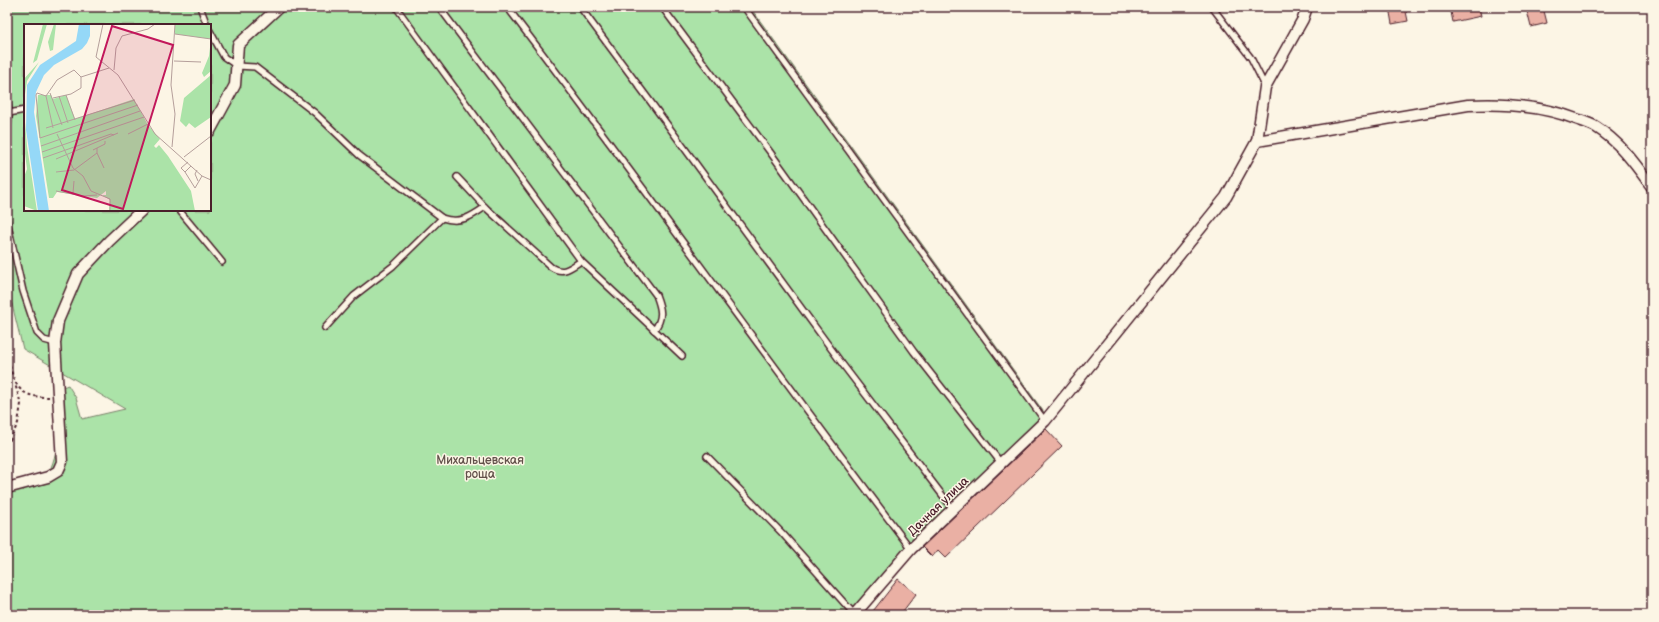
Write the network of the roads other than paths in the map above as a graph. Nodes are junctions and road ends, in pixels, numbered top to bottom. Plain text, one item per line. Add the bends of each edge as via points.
1 (200, 7) edge
2 (279, 7) edge
3 (396, 7) edge
4 (439, 7) edge
5 (507, 7) edge
6 (580, 7) edge
7 (662, 7) edge
8 (744, 7) edge
9 (1212, 7) edge
10 (1307, 7) edge
11 (207, 24) edge
12 (211, 32) edge
13 (237, 66) junction
14 (1266, 87) junction
15 (7, 97) edge
16 (24, 110) edge
17 (9, 113) junction
18 (211, 129) edge
19 (7, 138) edge
20 (1257, 141) junction
21 (457, 177) dead end
22 (1652, 187) edge
23 (486, 207) junction
24 (141, 211) edge
25 (180, 211) edge
26 (442, 218) junction
27 (7, 221) edge
28 (581, 261) junction
29 (222, 262) dead end
30 (325, 328) dead end
31 (654, 330) junction
32 (55, 343) junction
33 (682, 356) dead end
34 (1045, 421) junction
35 (707, 456) dead end
36 (1001, 463) junction
37 (7, 488) edge
38 (953, 509) junction
39 (911, 549) junction
40 (854, 615) edge

1 - 11 lane
2 - 13 street via 238,45
3 - 28 lane
4 - 31 lane via 656,295 661,307 661,316
5 - 39 lane
6 - 38 lane via 839,359
7 - 36 lane via 914,352
8 - 34 lane
9 - 14 lane via 1251,58
10 - 14 street, Дачная улица
12 - 13 lane via 224,57
13 - 18 street via 235,85
13 - 26 lane via 255,67 315,113 359,155
14 - 20 street, Дачная улица
15 - 17 lane
16 - 17 lane
17 - 19 lane
20 - 22 street via 1468,105 1500,104 1563,113 1595,126 1616,142
20 - 34 street, Дачная улица via 1226,197
21 - 23 lane
23 - 26 lane via 460,220
23 - 28 lane via 554,270 567,270
24 - 32 street via 78,274 58,321
25 - 29 lane
26 - 30 lane via 393,266 354,296
27 - 32 lane via 23,291 37,333 44,340
28 - 31 lane
31 - 33 lane
32 - 37 street via 62,462 58,471 48,477
34 - 36 street, Дачная улица
35 - 40 lane via 782,533
36 - 38 street, Дачная улица
38 - 39 street, Дачная улица
39 - 40 street, Дачная улица

